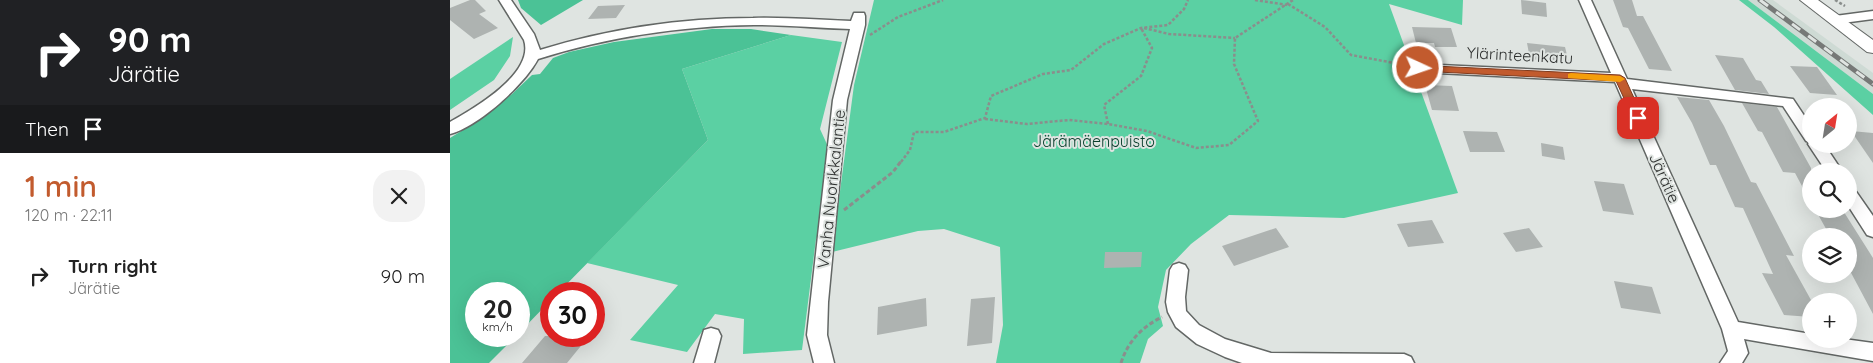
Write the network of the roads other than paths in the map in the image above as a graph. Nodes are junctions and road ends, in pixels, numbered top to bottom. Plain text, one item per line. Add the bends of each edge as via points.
1 (505, 0) edge
2 (1585, 0) edge
3 (1808, 0) edge
4 (1873, 15) edge
5 (1835, 20) junction
6 (1873, 48) edge
7 (531, 57) junction
8 (1418, 68) road end
9 (1621, 80) junction
10 (1802, 123) edge
11 (450, 129) edge
12 (1857, 206) edge
13 (1873, 230) edge
14 (1180, 270) dead end
15 (1732, 329) junction
16 (711, 336) dead end
17 (1873, 352) edge
18 (1291, 362) edge
19 (704, 363) edge
20 (824, 363) edge
21 (1404, 363) edge
22 (1730, 363) edge

1 - 7 street via 528,32 533,50
2 - 9 street, Järätie
3 - 5 main road
4 - 5 street
5 - 6 main road
7 - 11 street via 512,85
7 - 20 street, Vanha Nuorikkalantie via 595,39 690,24 859,20 840,100 819,302 817,335
8 - 9 street, Ylärinteenkatu
9 - 10 street, Ylärinteenkatu via 1788,102
9 - 15 street, Järätie
12 - 13 street
14 - 18 street via 1176,310 1181,322 1232,352 1271,362
15 - 17 street
15 - 22 street, Järätie via 1738,353
16 - 19 street
18 - 21 street

